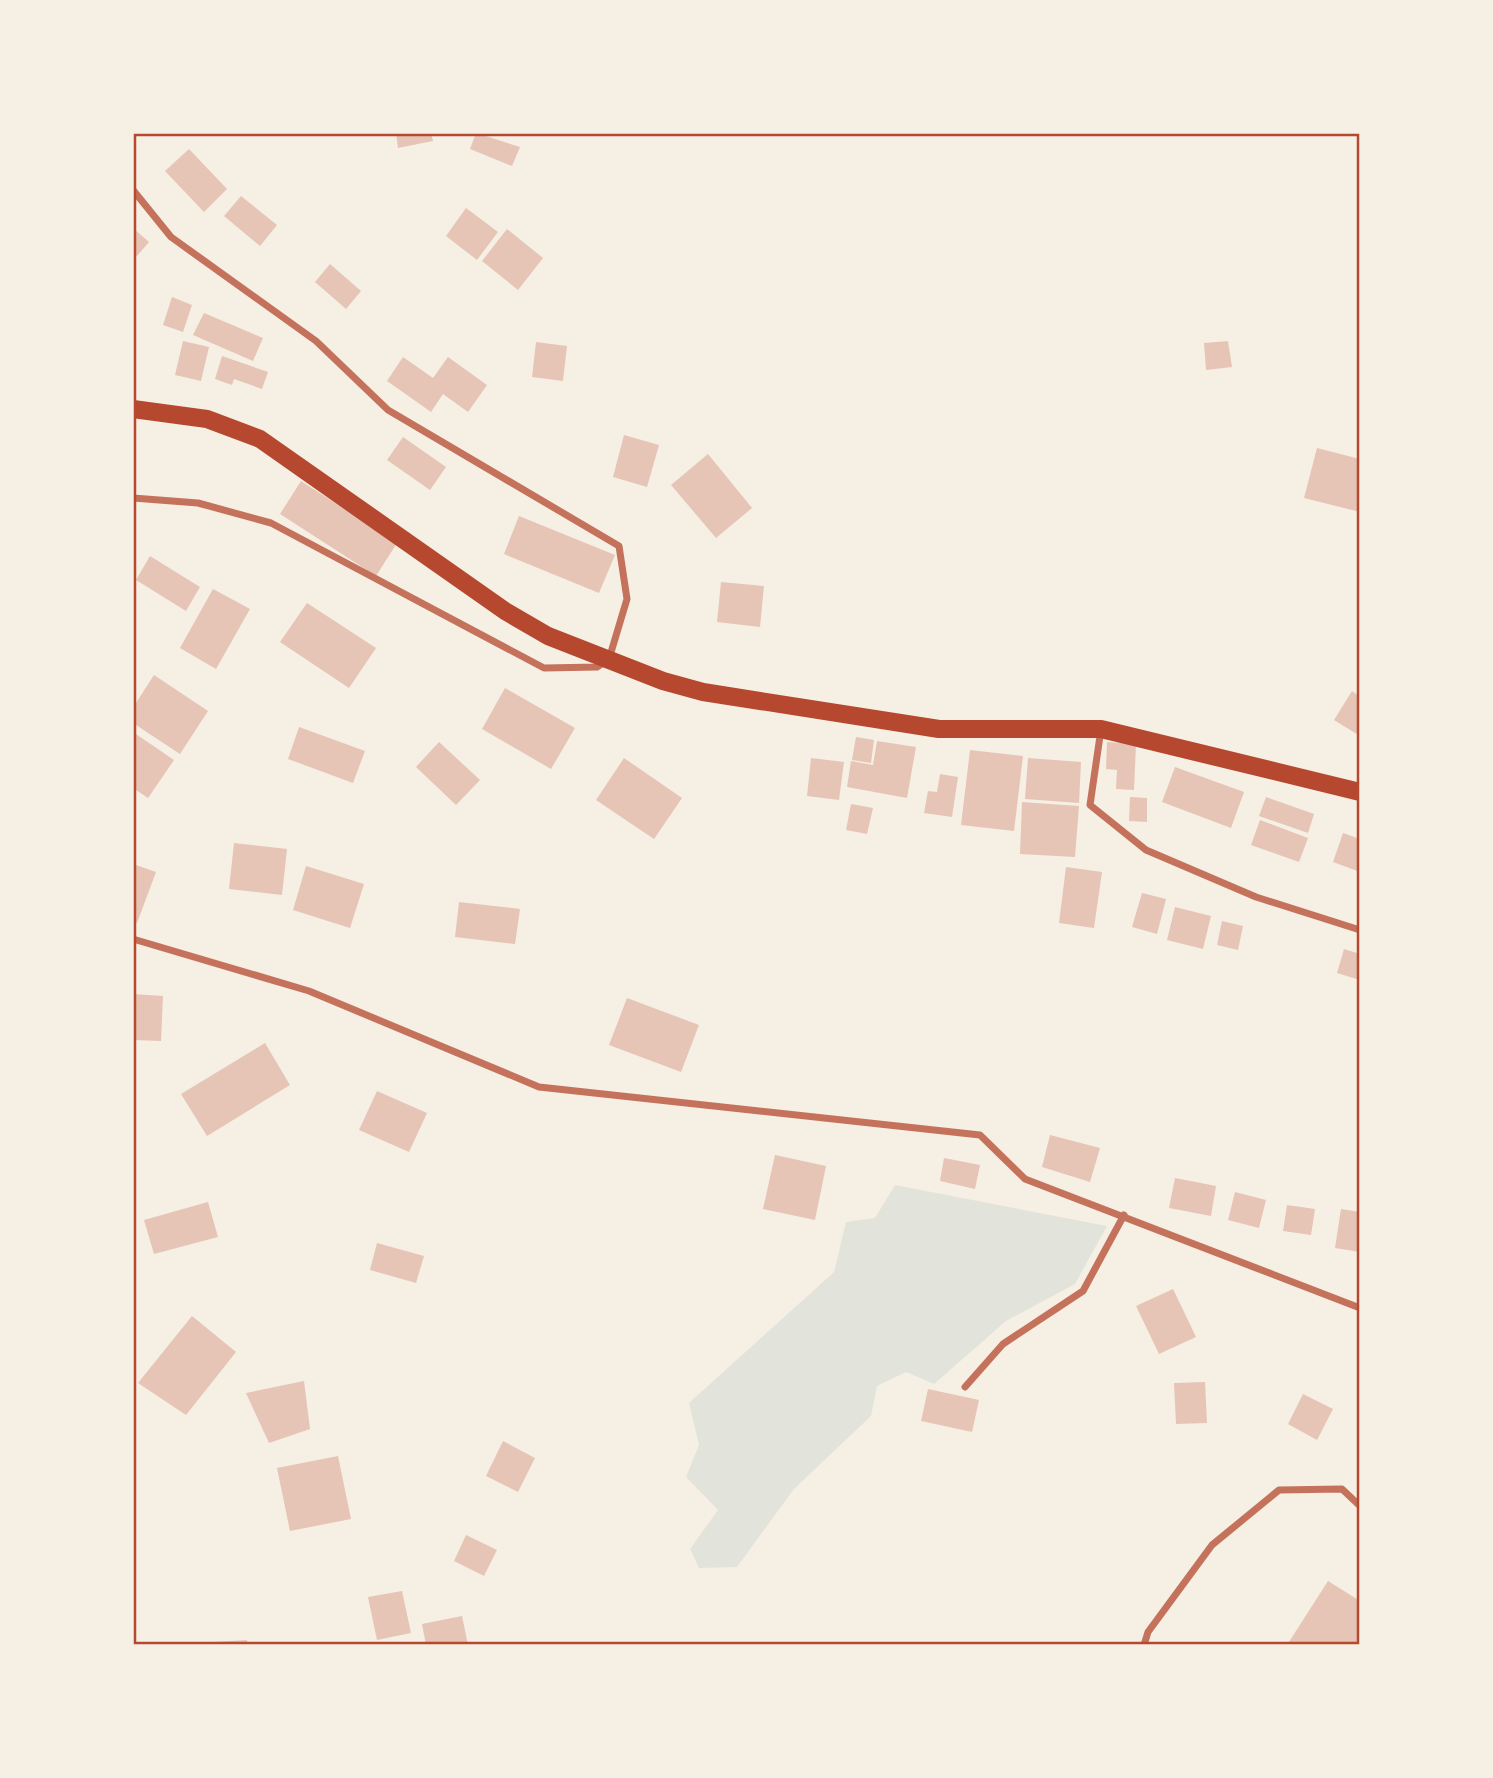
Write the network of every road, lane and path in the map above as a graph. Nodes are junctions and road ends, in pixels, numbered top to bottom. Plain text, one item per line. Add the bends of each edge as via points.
1 (133, 190) edge
2 (133, 409) edge
3 (133, 498) edge
4 (609, 659) junction
5 (1101, 729) junction
6 (1360, 792) edge
7 (1360, 930) edge
8 (133, 939) edge
9 (1124, 1215) junction
10 (1360, 1308) edge
11 (965, 1387) dead end
12 (1360, 1506) edge
13 (1143, 1645) edge

1 - 4 street via 171,237 316,341 388,410 619,546 627,599
2 - 4 main road via 207,419 260,439 505,611 548,636
3 - 4 street via 198,503 271,523 544,668 597,667
4 - 5 main road via 703,692 939,729
5 - 6 main road
5 - 7 street via 1090,804 1146,850 1256,897
8 - 9 street via 309,991 539,1087 980,1135 1025,1179
9 - 10 street
9 - 11 street via 1083,1291 1003,1344
12 - 13 street via 1342,1489 1279,1490 1212,1545

